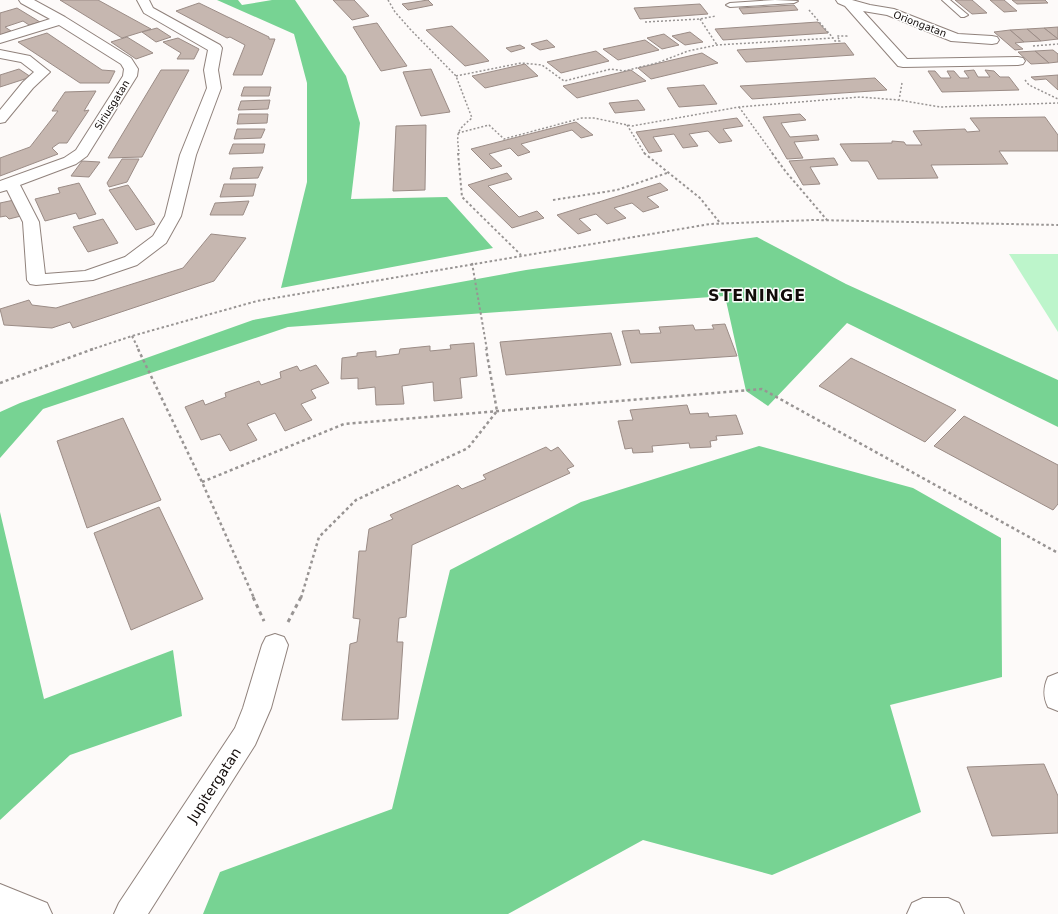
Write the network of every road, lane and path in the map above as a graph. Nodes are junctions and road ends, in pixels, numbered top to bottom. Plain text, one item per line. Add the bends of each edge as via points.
1 (25, 0) edge
2 (143, 0) edge
3 (388, 0) edge
4 (946, 0) edge
5 (794, 1) edge
6 (845, 1) edge
7 (730, 5) dead end
8 (806, 6) dead end
9 (722, 14) dead end
10 (964, 15) dead end
11 (700, 19) junction
12 (61, 20) junction
13 (645, 22) dead end
14 (847, 36) dead end
15 (0, 38) edge
16 (833, 38) junction
17 (992, 40) dead end
18 (717, 45) junction
19 (0, 54) edge
20 (1018, 62) dead end
21 (903, 63) junction
22 (456, 76) junction
23 (1025, 79) dead end
24 (902, 80) joint
25 (1058, 99) edge
26 (899, 100) junction
27 (1058, 103) edge
28 (739, 107) junction
29 (0, 119) edge
30 (627, 124) junction
31 (458, 133) junction
32 (667, 173) junction
33 (6, 185) edge
34 (553, 200) dead end
35 (827, 220) junction
36 (720, 224) junction
37 (1058, 225) edge
38 (521, 255) junction
39 (472, 263) junction
40 (132, 336) junction
41 (0, 383) edge
42 (497, 411) junction
43 (202, 482) junction
44 (1058, 553) edge
45 (275, 645) junction
46 (1058, 685) edge
47 (1058, 699) edge
48 (0, 900) edge
49 (36, 914) edge
50 (130, 914) edge
51 (923, 914) edge
52 (948, 914) edge

1 - 12 street, Siriusgatan
2 - 33 street via 148,10 215,48 211,70 214,88 188,155 173,216 160,239 131,261 87,276 36,280 31,222
3 - 22 path via 410,29
4 - 10 lane
5 - 7 lane
6 - 17 street, Oriongatan via 869,9 890,12 956,38
6 - 21 street, Oriongatan
8 - 16 path
9 - 11 path
11 - 13 path
11 - 18 path
12 - 15 street
12 - 33 street, Siriusgatan via 126,61 131,69 130,76 82,153 70,161
14 - 16 path via 837,36 840,41
16 - 18 path
18 - 22 path via 688,51 657,63 624,71 611,69 564,80 542,65 521,63
19 - 29 street via 25,59 43,72 28,85
20 - 21 street
21 - 24 street
22 - 31 path via 472,113 472,118
23 - 25 path via 1029,85
24 - 26 path
26 - 27 path via 940,107
26 - 28 path via 860,97
28 - 30 path via 632,126
28 - 35 path via 786,172
30 - 31 path via 582,118 504,139 489,125
30 - 32 path via 646,156
31 - 38 path via 462,197
32 - 34 path via 618,190
32 - 36 path via 700,198
35 - 36 path
35 - 37 path
36 - 38 path
38 - 39 path
39 - 40 path via 257,301
39 - 42 path
40 - 41 path
40 - 43 path
42 - 43 path via 344,424
42 - 44 path via 762,389
42 - 45 path via 468,448 356,500 319,537 301,598
43 - 45 path
45 - 50 street, Jupitergatan via 257,708 245,736
46 - 47 street
48 - 49 street
51 - 52 street

